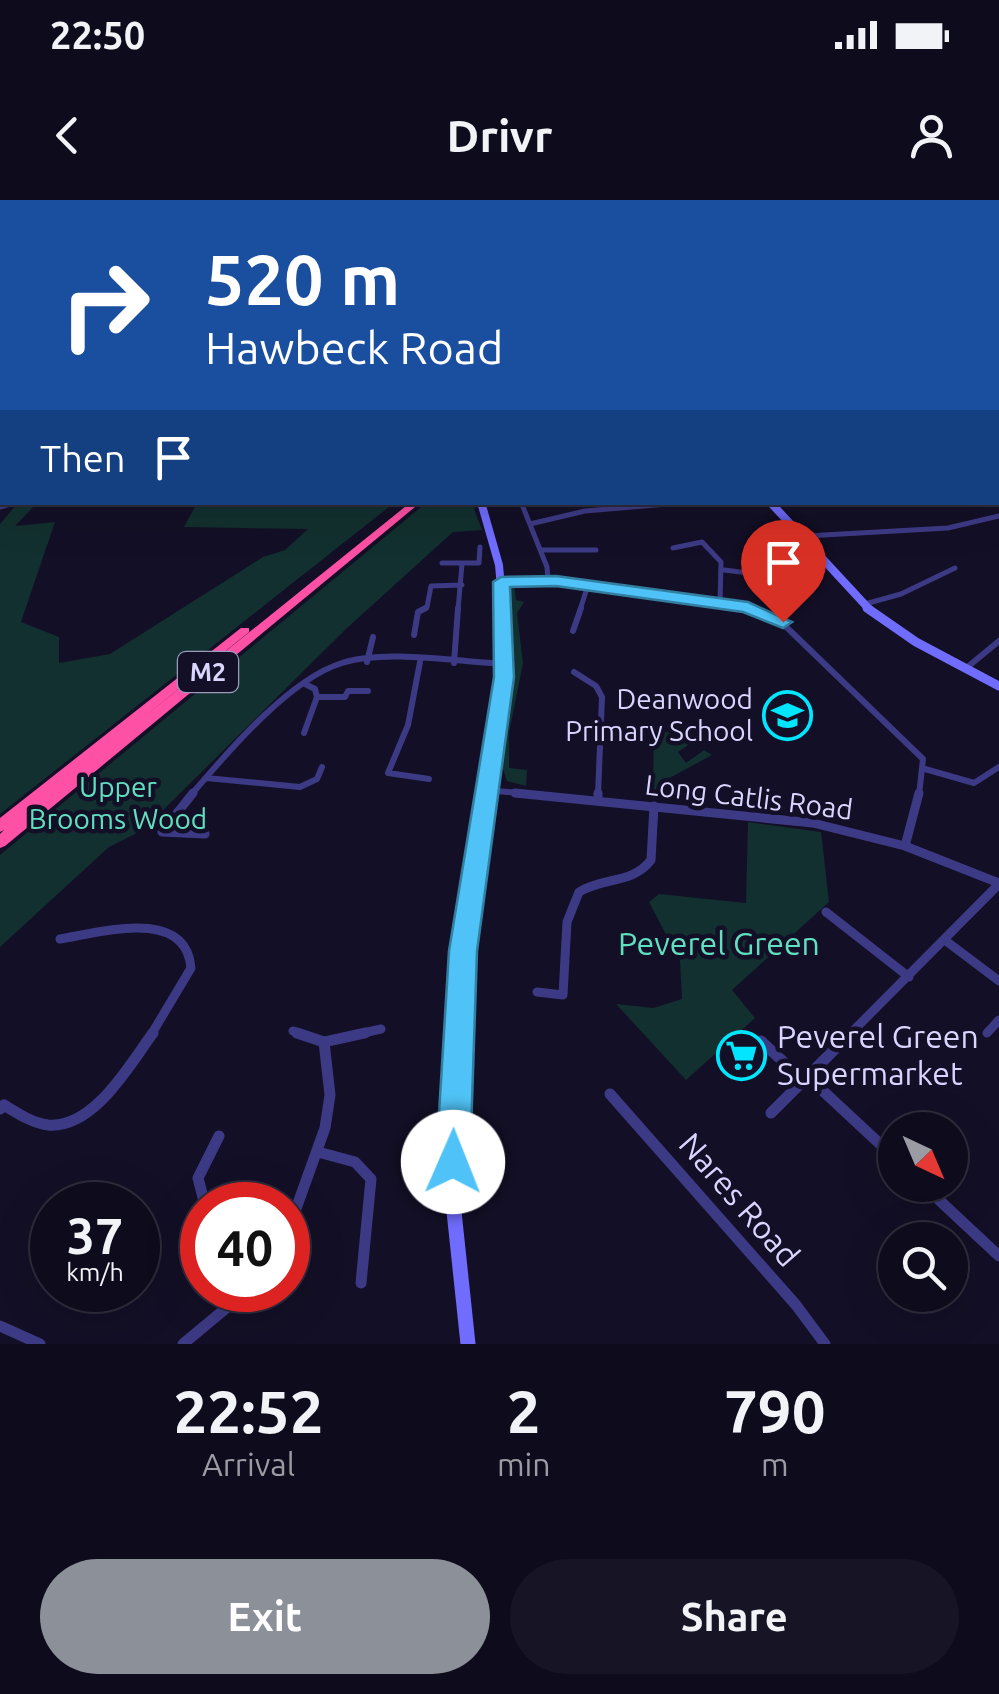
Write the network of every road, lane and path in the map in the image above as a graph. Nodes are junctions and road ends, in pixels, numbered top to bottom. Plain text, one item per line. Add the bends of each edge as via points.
1 (401, 505) edge
2 (413, 505) edge
3 (482, 505) edge
4 (522, 505) edge
5 (656, 505) edge
6 (773, 505) edge
7 (999, 516) edge
8 (530, 524) junction
9 (806, 536) junction
10 (480, 547) dead end
11 (673, 548) dead end
12 (541, 550) junction
13 (596, 550) dead end
14 (442, 564) dead end
15 (462, 564) junction
16 (955, 568) dead end
17 (724, 570) junction
18 (757, 574) dead end
19 (548, 580) junction
20 (501, 582) junction
21 (588, 585) junction
22 (462, 586) junction
23 (720, 604) junction
24 (864, 604) junction
25 (572, 631) dead end
26 (414, 635) dead end
27 (373, 637) dead end
28 (999, 641) edge
29 (367, 662) junction
30 (420, 662) junction
31 (454, 663) junction
32 (505, 664) junction
33 (964, 669) junction
34 (574, 672) dead end
35 (305, 684) junction
36 (999, 686) edge
37 (368, 691) dead end
38 (317, 696) junction
39 (304, 733) dead end
40 (322, 767) dead end
41 (999, 767) edge
42 (925, 770) junction
43 (206, 778) junction
44 (429, 779) dead end
45 (486, 790) junction
46 (598, 801) junction
47 (654, 806) junction
48 (0, 826) edge
49 (204, 834) dead end
50 (0, 842) edge
51 (905, 846) junction
52 (999, 884) edge
53 (826, 912) dead end
54 (60, 939) dead end
55 (946, 941) junction
56 (909, 977) junction
57 (999, 982) edge
58 (537, 992) dead end
59 (999, 1020) edge
60 (380, 1030) dead end
61 (293, 1031) dead end
62 (987, 1032) dead end
63 (760, 1041) dead end
64 (324, 1042) junction
65 (806, 1079) junction
66 (610, 1094) dead end
67 (0, 1109) edge
68 (771, 1113) dead end
69 (219, 1136) dead end
70 (878, 1143) edge
71 (318, 1152) junction
72 (196, 1182) edge
73 (307, 1182) edge
74 (942, 1202) edge
75 (999, 1256) edge
76 (361, 1283) dead end
77 (222, 1312) edge
78 (0, 1326) edge
79 (40, 1344) edge
80 (183, 1344) edge
81 (468, 1344) edge
82 (824, 1344) edge

1 - 48 highway, M2
2 - 50 highway, M2
3 - 20 street
4 - 8 street
5 - 8 street
6 - 9 street
7 - 9 street via 948,528
8 - 12 street
9 - 24 street
10 - 15 street via 480,563
11 - 17 street via 702,542
12 - 13 street
12 - 19 street
14 - 15 street
15 - 22 street
16 - 24 street
17 - 18 street
17 - 23 street
19 - 20 street
19 - 21 street
20 - 32 street
21 - 23 street
21 - 25 street
22 - 26 street via 431,586
22 - 31 street
23 - 42 street via 762,610 783,622 907,740
24 - 33 street via 900,634
27 - 29 street
28 - 33 street
29 - 30 street
29 - 35 street via 331,666
30 - 31 street
30 - 44 street via 408,725 388,774
31 - 32 street
32 - 45 street
33 - 36 street
34 - 46 street via 602,697
35 - 38 street
35 - 43 street
37 - 38 street
38 - 39 street
40 - 43 street via 318,779 300,787
41 - 42 street via 974,783
42 - 51 street
43 - 49 street via 162,832
45 - 46 street, Long Catlis Road
45 - 81 street via 464,936 454,1083 453,1202
46 - 47 street, Long Catlis Road
47 - 51 street, Long Catlis Road via 813,823
47 - 58 street via 648,865 578,894 570,910 562,995
51 - 52 street, Long Catlis Road
52 - 55 street
53 - 56 street
54 - 67 street via 117,928 160,931 186,949 189,978 86,1112 54,1125
55 - 56 street
55 - 57 street
56 - 65 street
59 - 62 street
60 - 64 street
61 - 64 street
63 - 65 street
64 - 71 street via 330,1095
65 - 68 street
65 - 70 street
66 - 82 street, Nares Road
69 - 72 street
71 - 73 street
71 - 76 street via 355,1162 371,1179
74 - 75 street
77 - 80 street
78 - 79 street

